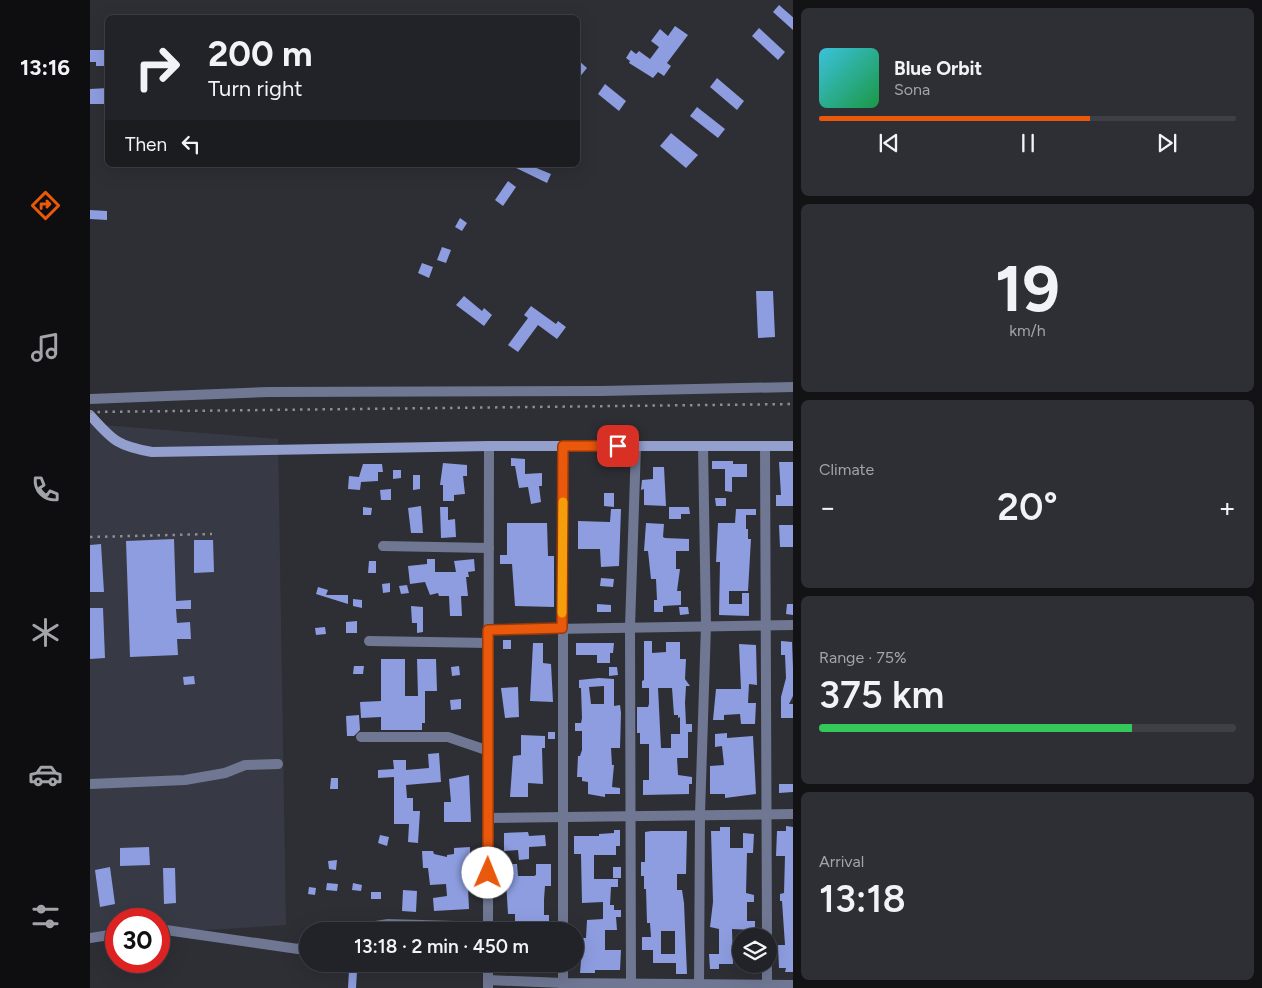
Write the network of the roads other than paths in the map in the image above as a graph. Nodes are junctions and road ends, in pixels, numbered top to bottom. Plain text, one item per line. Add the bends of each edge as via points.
1 (793, 387) edge
2 (90, 399) edge
3 (90, 415) edge
4 (490, 446) junction
5 (563, 446) junction
6 (636, 446) junction
7 (703, 446) junction
8 (765, 446) junction
9 (793, 446) edge
10 (384, 546) dead end
11 (489, 548) junction
12 (764, 624) junction
13 (706, 625) junction
14 (793, 625) edge
15 (630, 626) junction
16 (562, 628) junction
17 (488, 630) junction
18 (369, 641) dead end
19 (489, 643) junction
20 (361, 738) dead end
21 (489, 751) junction
22 (278, 764) dead end
23 (90, 784) edge
24 (700, 814) junction
25 (793, 814) edge
26 (766, 815) junction
27 (632, 816) junction
28 (565, 817) junction
29 (489, 818) junction
30 (488, 922) edge
31 (564, 922) edge
32 (766, 928) edge
33 (170, 931) edge
34 (105, 936) edge
35 (90, 938) edge
36 (299, 949) edge
37 (563, 972) edge
38 (767, 973) edge
39 (488, 984) edge
40 (793, 985) edge
41 (563, 986) edge
42 (631, 986) edge
43 (699, 986) edge
44 (767, 986) edge

1 - 2 street via 268,392
3 - 4 street via 122,445 152,452
4 - 5 street
4 - 11 street
5 - 6 street
5 - 16 street
6 - 7 street
6 - 15 street
7 - 8 street
7 - 13 street
8 - 9 street
8 - 12 street
10 - 11 street
11 - 17 street
12 - 13 street
12 - 14 street
12 - 26 street
13 - 15 street
13 - 24 street
15 - 16 street
15 - 27 street
16 - 17 street
16 - 28 street
17 - 19 street
18 - 19 street
19 - 21 street
20 - 21 street via 448,737
21 - 29 street
22 - 23 street via 245,766 185,780
24 - 26 street
24 - 27 street
24 - 43 street
25 - 26 street
26 - 32 street
27 - 28 street
27 - 42 street
28 - 29 street
28 - 31 street
29 - 30 street
33 - 36 street
34 - 35 street
37 - 41 street
38 - 44 street
39 - 41 street
40 - 44 street
41 - 42 street
42 - 43 street
43 - 44 street

